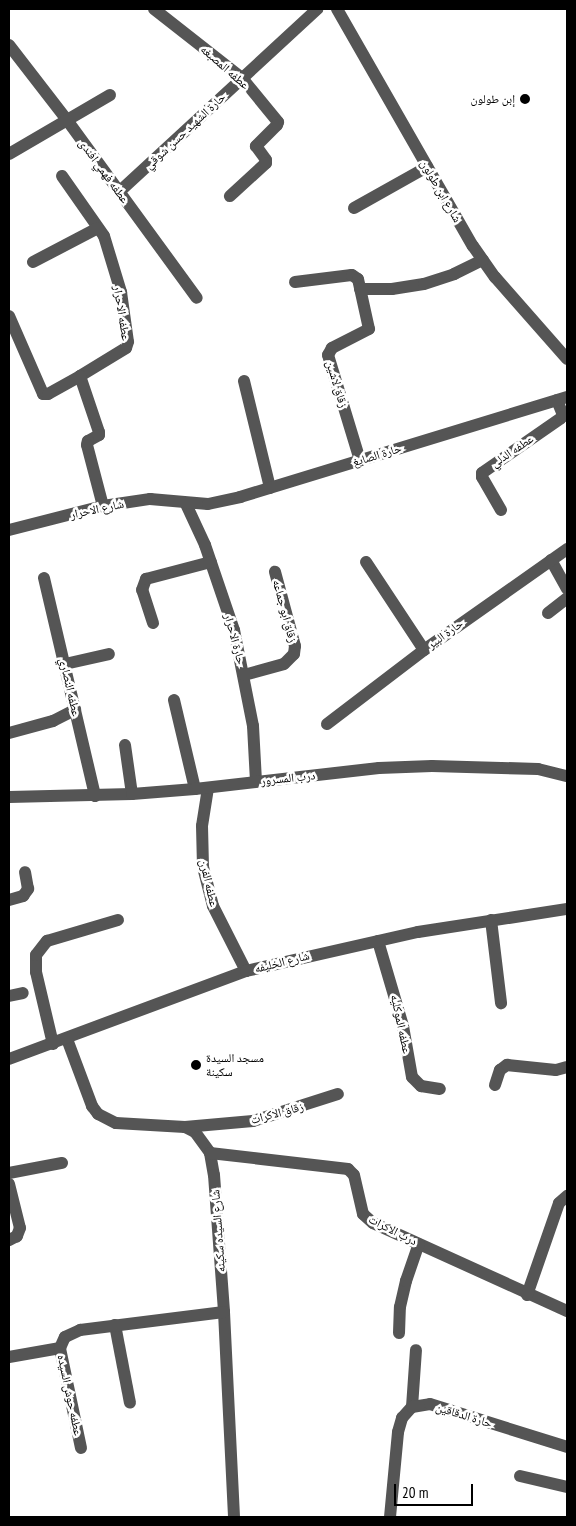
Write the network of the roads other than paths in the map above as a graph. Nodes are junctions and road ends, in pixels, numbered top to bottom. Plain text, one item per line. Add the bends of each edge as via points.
1 (154, 9) edge
2 (317, 9) edge
3 (337, 9) edge
4 (10, 50) edge
5 (242, 78) junction
6 (110, 95) dead end
7 (68, 120) junction
8 (9, 154) edge
9 (427, 168) junction
10 (62, 176) dead end
11 (120, 192) junction
12 (230, 196) dead end
13 (354, 208) dead end
14 (98, 228) junction
15 (483, 260) junction
16 (33, 262) dead end
17 (296, 282) dead end
18 (360, 289) junction
19 (197, 298) dead end
20 (9, 316) edge
21 (567, 359) edge
22 (80, 376) junction
23 (244, 381) dead end
24 (562, 398) edge
25 (360, 460) junction
26 (270, 488) junction
27 (186, 504) junction
28 (103, 506) junction
29 (501, 510) dead end
30 (9, 530) edge
31 (567, 549) edge
32 (551, 560) junction
33 (211, 562) junction
34 (366, 562) dead end
35 (275, 572) dead end
36 (44, 578) dead end
37 (567, 589) edge
38 (567, 598) edge
39 (548, 613) dead end
40 (153, 623) dead end
41 (424, 650) junction
42 (108, 654) dead end
43 (65, 664) junction
44 (244, 675) junction
45 (174, 700) dead end
46 (75, 710) junction
47 (326, 724) dead end
48 (9, 733) edge
49 (125, 745) dead end
50 (567, 776) edge
51 (256, 781) junction
52 (202, 788) junction
53 (132, 794) junction
54 (95, 796) junction
55 (9, 797) edge
56 (25, 872) dead end
57 (9, 900) edge
58 (567, 909) edge
59 (118, 920) dead end
60 (491, 920) junction
61 (378, 941) junction
62 (246, 972) junction
63 (23, 992) dead end
64 (9, 996) edge
65 (501, 1003) dead end
66 (67, 1039) junction
67 (53, 1044) junction
68 (9, 1059) edge
69 (567, 1067) edge
70 (495, 1085) dead end
71 (440, 1089) dead end
72 (338, 1094) dead end
73 (185, 1127) junction
74 (210, 1153) junction
75 (62, 1163) dead end
76 (9, 1173) edge
77 (9, 1184) edge
78 (567, 1196) edge
79 (9, 1240) edge
80 (419, 1244) junction
81 (528, 1295) junction
82 (567, 1311) edge
83 (224, 1312) junction
84 (115, 1325) junction
85 (399, 1333) dead end
86 (60, 1348) junction
87 (416, 1350) dead end
88 (9, 1357) edge
89 (130, 1403) dead end
90 (412, 1407) junction
91 (567, 1447) edge
92 (81, 1448) dead end
93 (520, 1476) dead end
94 (567, 1487) edge
95 (234, 1517) edge
96 (390, 1517) edge

1 - 5 street, عطفه المصبغه
2 - 5 street, حارة الشهيد حسن شوقي
3 - 9 street, شارع ابن طولون
4 - 7 street, عطفه فهمي افندى
5 - 11 street, حارة الشهيد حسن شوقي
5 - 12 street, عطفه المصبغه via 278,124 256,146 266,163
6 - 7 street
7 - 8 street
7 - 11 street, عطفه فهمي افندى
9 - 13 street
9 - 15 street, شارع ابن طولون
10 - 14 street, عطفه الاحرار
11 - 19 street, عطفه فهمي افندى
14 - 16 street
14 - 22 street, عطفه الاحرار via 104,236 121,292 128,345
15 - 18 street via 424,284
15 - 21 street, شارع ابن طولون
17 - 18 street via 352,275 358,278
18 - 25 street, زقاق لاشين via 368,330 332,348 328,355
20 - 22 street, عطفه الاحرار via 44,394
22 - 28 street via 99,432 87,445
23 - 26 street
24 - 25 street, حارة الصايغ
24 - 29 street, عطفه الدلي via 561,418 482,473
25 - 26 street, حارة الصايغ
26 - 27 street, حارة الصايغ via 224,501
27 - 28 street, شارع الاحرار via 150,499
27 - 33 street, حارة الاحرار
28 - 30 street, شارع الاحرار
31 - 32 street, حارة البير
32 - 37 street
32 - 41 street, حارة البير
33 - 40 street via 146,579 142,590
33 - 44 street, حارة الاحرار via 234,630
34 - 41 street
35 - 44 street, زقاق ابو جماعه via 295,646 294,654 284,664
36 - 43 street, عطفه النصاري
38 - 39 street
41 - 47 street, حارة البير
42 - 43 street
43 - 46 street, عطفه النصاري
44 - 51 street, حارة الاحرار
45 - 52 street
46 - 48 street via 37,726
46 - 54 street, عطفه النصاري
49 - 53 street
50 - 51 street, درب المسرور via 538,770 432,766 379,768
51 - 52 street, درب المسرور
52 - 53 street, درب المسرور
52 - 62 street, عطفه الفرن via 203,866 213,906
53 - 54 street, درب المسرور
54 - 55 street, درب المسرور
56 - 57 street via 28,889 24,896
58 - 60 street, شارع الخليفه
59 - 67 street via 47,941 36,955 36,972
60 - 61 street, شارع الخليفه
60 - 65 street
61 - 62 street, شارع الخليفه
61 - 71 street, عطفه الموكليه via 392,983 412,1078 421,1086
62 - 66 street, شارع الخليفه
63 - 64 street
66 - 67 street, شارع الخليفه
66 - 73 street via 98,1114 116,1123
67 - 68 street, شارع الخليفه
69 - 70 street via 556,1070 507,1065 500,1070
72 - 73 street, زقاق الاكرات via 253,1121
73 - 74 street, شارع السيده سكينه via 195,1132
74 - 80 street, درب الاكرات via 348,1169 354,1175 360,1207 367,1218
74 - 83 street, شارع السيده سكينه
75 - 76 street
77 - 79 street via 20,1228 17,1236
78 - 81 street via 559,1203
80 - 81 street, درب الاكرات
80 - 85 street via 404,1290
81 - 82 street, درب الاكرات
83 - 84 street, عطفه حوش السيده
83 - 95 street, شارع السيده سكينه
84 - 86 street, عطفه حوش السيده via 75,1331 65,1337
84 - 89 street
86 - 88 street
86 - 92 street, عطفه حوش السيده
87 - 90 street
90 - 91 street, حارة الدقاقين via 430,1404
90 - 96 street via 402,1418 398,1432
93 - 94 street

